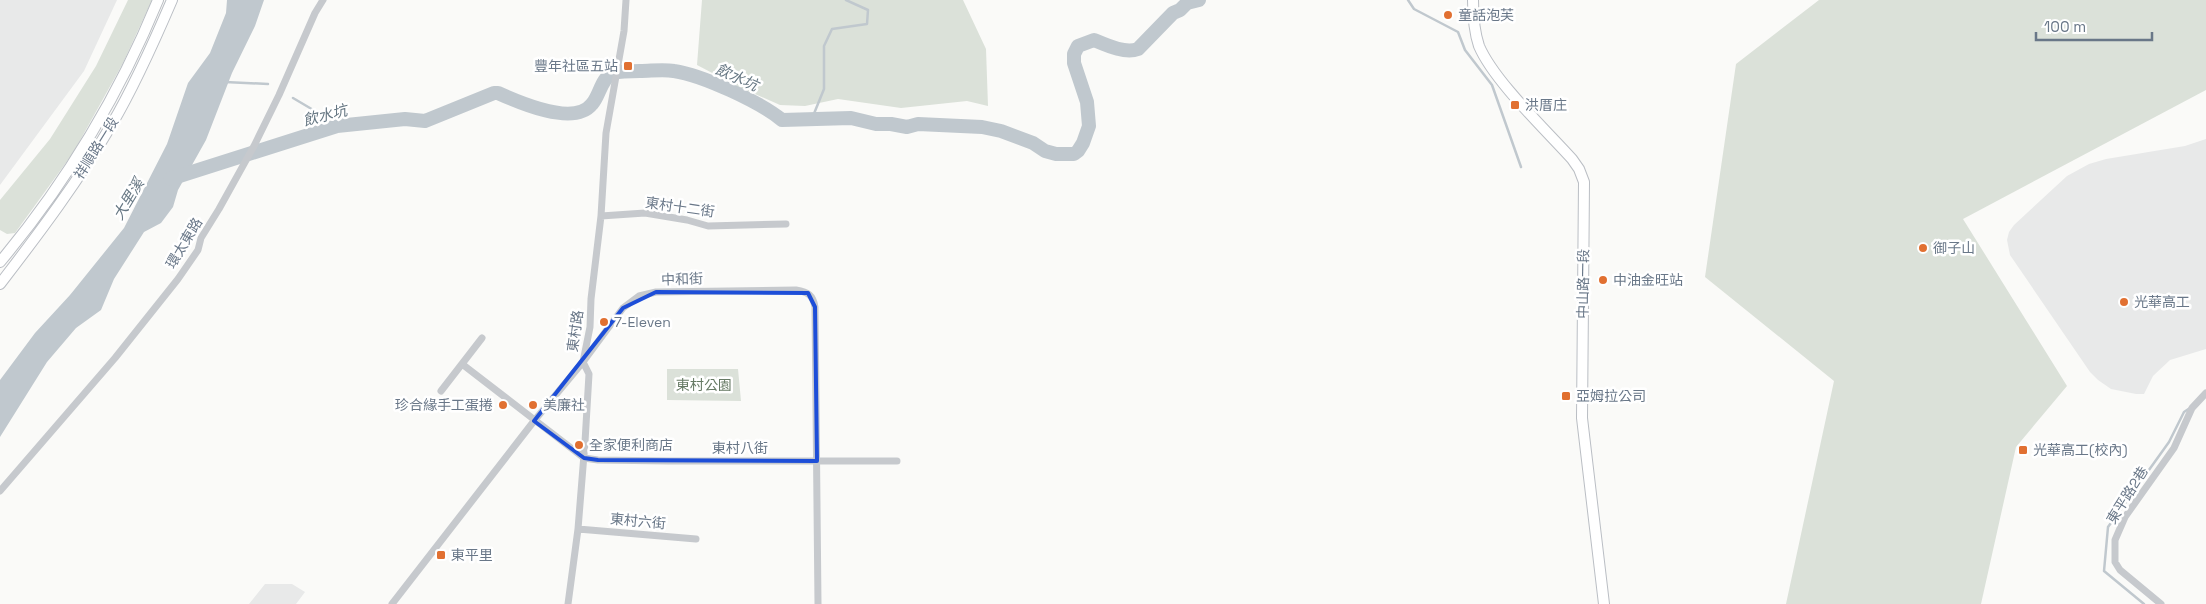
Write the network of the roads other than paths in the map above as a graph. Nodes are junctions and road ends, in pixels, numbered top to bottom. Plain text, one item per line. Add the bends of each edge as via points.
1 (158, 0) edge
2 (172, 0) edge
3 (323, 0) edge
4 (626, 0) edge
5 (1472, 0) edge
6 (601, 216) junction
7 (786, 224) dead end
8 (0, 262) edge
9 (0, 284) edge
10 (482, 338) dead end
11 (583, 362) junction
12 (462, 364) junction
13 (441, 391) dead end
14 (2206, 393) edge
15 (534, 420) junction
16 (584, 458) junction
17 (817, 461) junction
18 (897, 461) dead end
19 (0, 491) edge
20 (578, 529) junction
21 (696, 539) dead end
22 (392, 604) edge
23 (568, 604) edge
24 (818, 604) edge
25 (1604, 604) edge
26 (2161, 604) edge

1 - 8 main road, 祥順路一段 via 136,51 89,138
2 - 9 main road, 祥順路一段 via 113,123 81,174
3 - 19 street, 環太東路 via 314,12 279,96 201,238 198,250 115,358
4 - 6 street, 東村路 via 624,31 606,133
5 - 25 main road, 中山路一段 via 1475,32 1485,58 1572,159 1584,182 1582,418
6 - 7 street, 東村十二街 via 645,213 708,226
6 - 11 street, 東村路 via 590,328
10 - 12 street
11 - 15 street, 中和街
11 - 16 street, 東村路 via 589,374
11 - 17 street, 中和街 via 623,308 639,296 676,290 796,290 808,293 815,306
12 - 13 street
12 - 15 street
14 - 26 street, 東平路2巷 via 2192,408 2174,448 2125,518 2114,540 2114,562
15 - 16 street
15 - 22 street, 中和街
16 - 17 street, 東村八街
16 - 20 street, 東村路
17 - 18 street, 東村八街
17 - 24 street, 中和街
20 - 21 street, 東村六街
20 - 23 street, 東村路

